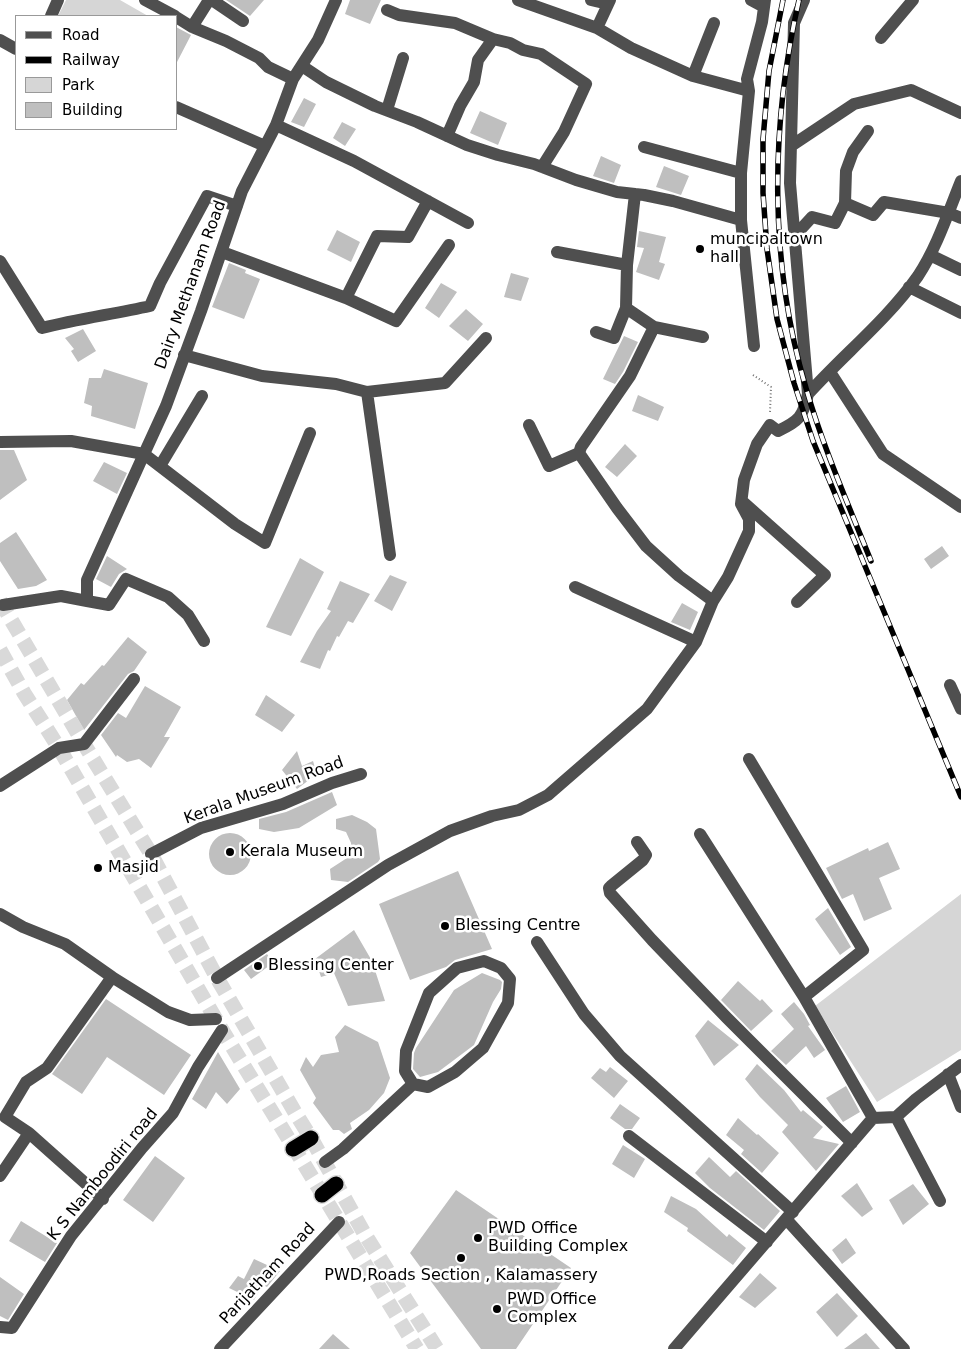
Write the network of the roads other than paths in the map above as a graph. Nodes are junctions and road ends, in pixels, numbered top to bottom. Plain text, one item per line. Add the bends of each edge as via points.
1 (58, 0) edge
2 (145, 0) edge
3 (210, 0) edge
4 (336, 0) edge
5 (518, 0) edge
6 (590, 0) edge
7 (750, 0) edge
8 (804, 0) edge
9 (913, 0) edge
10 (609, 2) edge
11 (764, 4) edge
12 (387, 10) dead end
13 (155, 11) edge
14 (51, 15) edge
15 (169, 15) edge
16 (178, 18) edge
17 (243, 21) dead end
18 (714, 24) dead end
19 (192, 27) junction
20 (597, 28) junction
21 (881, 38) dead end
22 (493, 39) junction
23 (0, 40) edge
24 (15, 48) edge
25 (403, 58) dead end
26 (302, 66) junction
27 (693, 76) junction
28 (293, 79) junction
29 (749, 91) junction
30 (178, 109) edge
31 (387, 110) junction
32 (961, 113) edge
33 (276, 125) junction
34 (868, 132) dead end
35 (447, 136) junction
36 (265, 146) junction
37 (791, 146) junction
38 (644, 147) dead end
39 (542, 167) junction
40 (741, 173) junction
41 (961, 181) edge
42 (635, 194) junction
43 (428, 201) junction
44 (845, 203) junction
45 (237, 206) junction
46 (955, 215) edge
47 (741, 220) junction
48 (468, 223) dead end
49 (795, 242) junction
50 (449, 245) dead end
51 (222, 252) junction
52 (557, 252) dead end
53 (930, 255) junction
54 (0, 261) edge
55 (627, 265) junction
56 (961, 270) edge
57 (909, 287) junction
58 (346, 298) junction
59 (626, 308) junction
60 (961, 314) edge
61 (654, 327) junction
62 (596, 332) dead end
63 (703, 337) dead end
64 (486, 338) dead end
65 (754, 346) dead end
66 (184, 355) junction
67 (830, 372) junction
68 (367, 392) junction
69 (808, 394) junction
70 (202, 396) dead end
71 (529, 425) dead end
72 (310, 433) dead end
73 (0, 442) edge
74 (579, 453) junction
75 (144, 454) junction
76 (160, 466) junction
77 (741, 500) junction
78 (961, 506) edge
79 (390, 555) dead end
80 (575, 587) dead end
81 (88, 601) junction
82 (713, 601) junction
83 (797, 602) dead end
84 (3, 605) dead end
85 (204, 641) dead end
86 (696, 642) junction
87 (134, 679) dead end
88 (950, 685) dead end
89 (961, 709) edge
90 (749, 759) dead end
91 (361, 774) dead end
92 (0, 786) edge
93 (700, 834) dead end
94 (636, 842) dead end
95 (151, 854) dead end
96 (0, 914) edge
97 (538, 942) dead end
98 (112, 977) junction
99 (217, 978) dead end
100 (804, 997) junction
101 (961, 1065) edge
102 (948, 1074) junction
103 (413, 1084) junction
104 (961, 1107) edge
105 (896, 1117) junction
106 (873, 1118) junction
107 (28, 1133) junction
108 (629, 1136) dead end
109 (311, 1138) dead end
110 (852, 1143) junction
111 (293, 1148) dead end
112 (324, 1162) dead end
113 (0, 1176) edge
114 (336, 1184) dead end
115 (322, 1194) dead end
116 (103, 1199) junction
117 (940, 1201) dead end
118 (790, 1216) junction
119 (339, 1222) dead end
120 (767, 1242) junction
121 (0, 1327) edge
122 (220, 1349) edge
123 (674, 1349) edge
124 (904, 1349) edge

1 - 14 street
2 - 13 street
3 - 17 street
3 - 19 street
4 - 26 street, Dairy Methanam Road
5 - 20 street
6 - 10 street
7 - 11 street
8 - 37 street via 794,24
9 - 21 street
10 - 20 street
11 - 29 street via 747,79
12 - 22 street via 455,24
13 - 15 street
16 - 19 street
18 - 27 street
19 - 28 street via 226,41
20 - 27 street via 631,48
22 - 35 street via 478,60 474,82
22 - 39 street via 541,54 586,84 564,132
23 - 24 street
25 - 31 street
26 - 28 street, Dairy Methanam Road
26 - 31 street via 326,82
27 - 29 street
28 - 33 street, Dairy Methanam Road
29 - 40 street
30 - 36 street
31 - 35 street
32 - 37 street via 912,90 854,104
33 - 36 street, Dairy Methanam Road
33 - 43 street via 354,161
34 - 44 street via 852,152 846,171
35 - 39 street via 498,156
36 - 45 street, Dairy Methanam Road
37 - 49 street via 790,183
38 - 40 street
39 - 42 street via 617,192
40 - 47 street
41 - 46 street
42 - 47 street
42 - 55 street
43 - 48 street
43 - 58 street via 408,237 377,236
44 - 46 street via 873,215 884,202
44 - 49 street via 834,223 812,217
45 - 51 street, Dairy Methanam Road
45 - 54 street via 207,196 150,306 103,317 82,318 42,328
46 - 53 street
47 - 65 street
49 - 69 street
50 - 58 street via 396,321
51 - 58 street
51 - 66 street, Dairy Methanam Road
52 - 55 street
53 - 56 street
53 - 57 street
55 - 59 street
57 - 60 street
57 - 67 street
59 - 61 street
59 - 62 street via 614,338
61 - 63 street
61 - 74 street via 630,376
64 - 68 street via 445,384
66 - 68 street via 262,376 336,384
66 - 75 street, Dairy Methanam Road
67 - 69 street
67 - 78 street via 883,454
68 - 79 street
69 - 77 street via 804,411 791,424 778,430 770,425 757,444 744,480
70 - 76 street
71 - 74 street via 549,466
72 - 76 street via 265,543
73 - 75 street via 71,441
74 - 82 street via 646,546
75 - 76 street
75 - 81 street, Dairy Methanam Road via 87,580
77 - 82 street via 749,519 748,531 728,577
77 - 83 street via 825,575
80 - 86 street
81 - 84 street via 61,596
81 - 85 street via 109,605 126,579 168,597 188,615
82 - 86 street
86 - 99 street via 647,708 548,795 519,810 450,831 388,864
87 - 92 street via 84,744 59,748
88 - 89 street
90 - 100 street via 863,950
91 - 95 street, Kerala Museum Road via 283,804 201,828
93 - 100 street
94 - 110 street via 646,855 640,864 610,886 610,893 727,1018
96 - 98 street via 66,944
97 - 118 street via 584,1014 620,1056
98 - 107 street via 47,1068 26,1082 9,1109 5,1117
98 - 116 street, K S Namboodiri road via 175,1015 219,1024 173,1113
100 - 106 street
101 - 102 street
102 - 104 street
102 - 105 street
103 - 103 street via 428,1087 455,1072 484,1048 508,1003 510,979 500,968 484,961 457,968 429,993 406,1051 405,1071
103 - 112 street via 343,1150
105 - 106 street
105 - 117 street
106 - 110 street
107 - 113 street
107 - 116 street
108 - 120 street
109 - 111 highway
110 - 118 street
114 - 115 highway
116 - 121 street, K S Namboodiri road via 71,1236 12,1328
118 - 120 street
118 - 124 street
119 - 122 street, Parijatham Road
120 - 123 street

